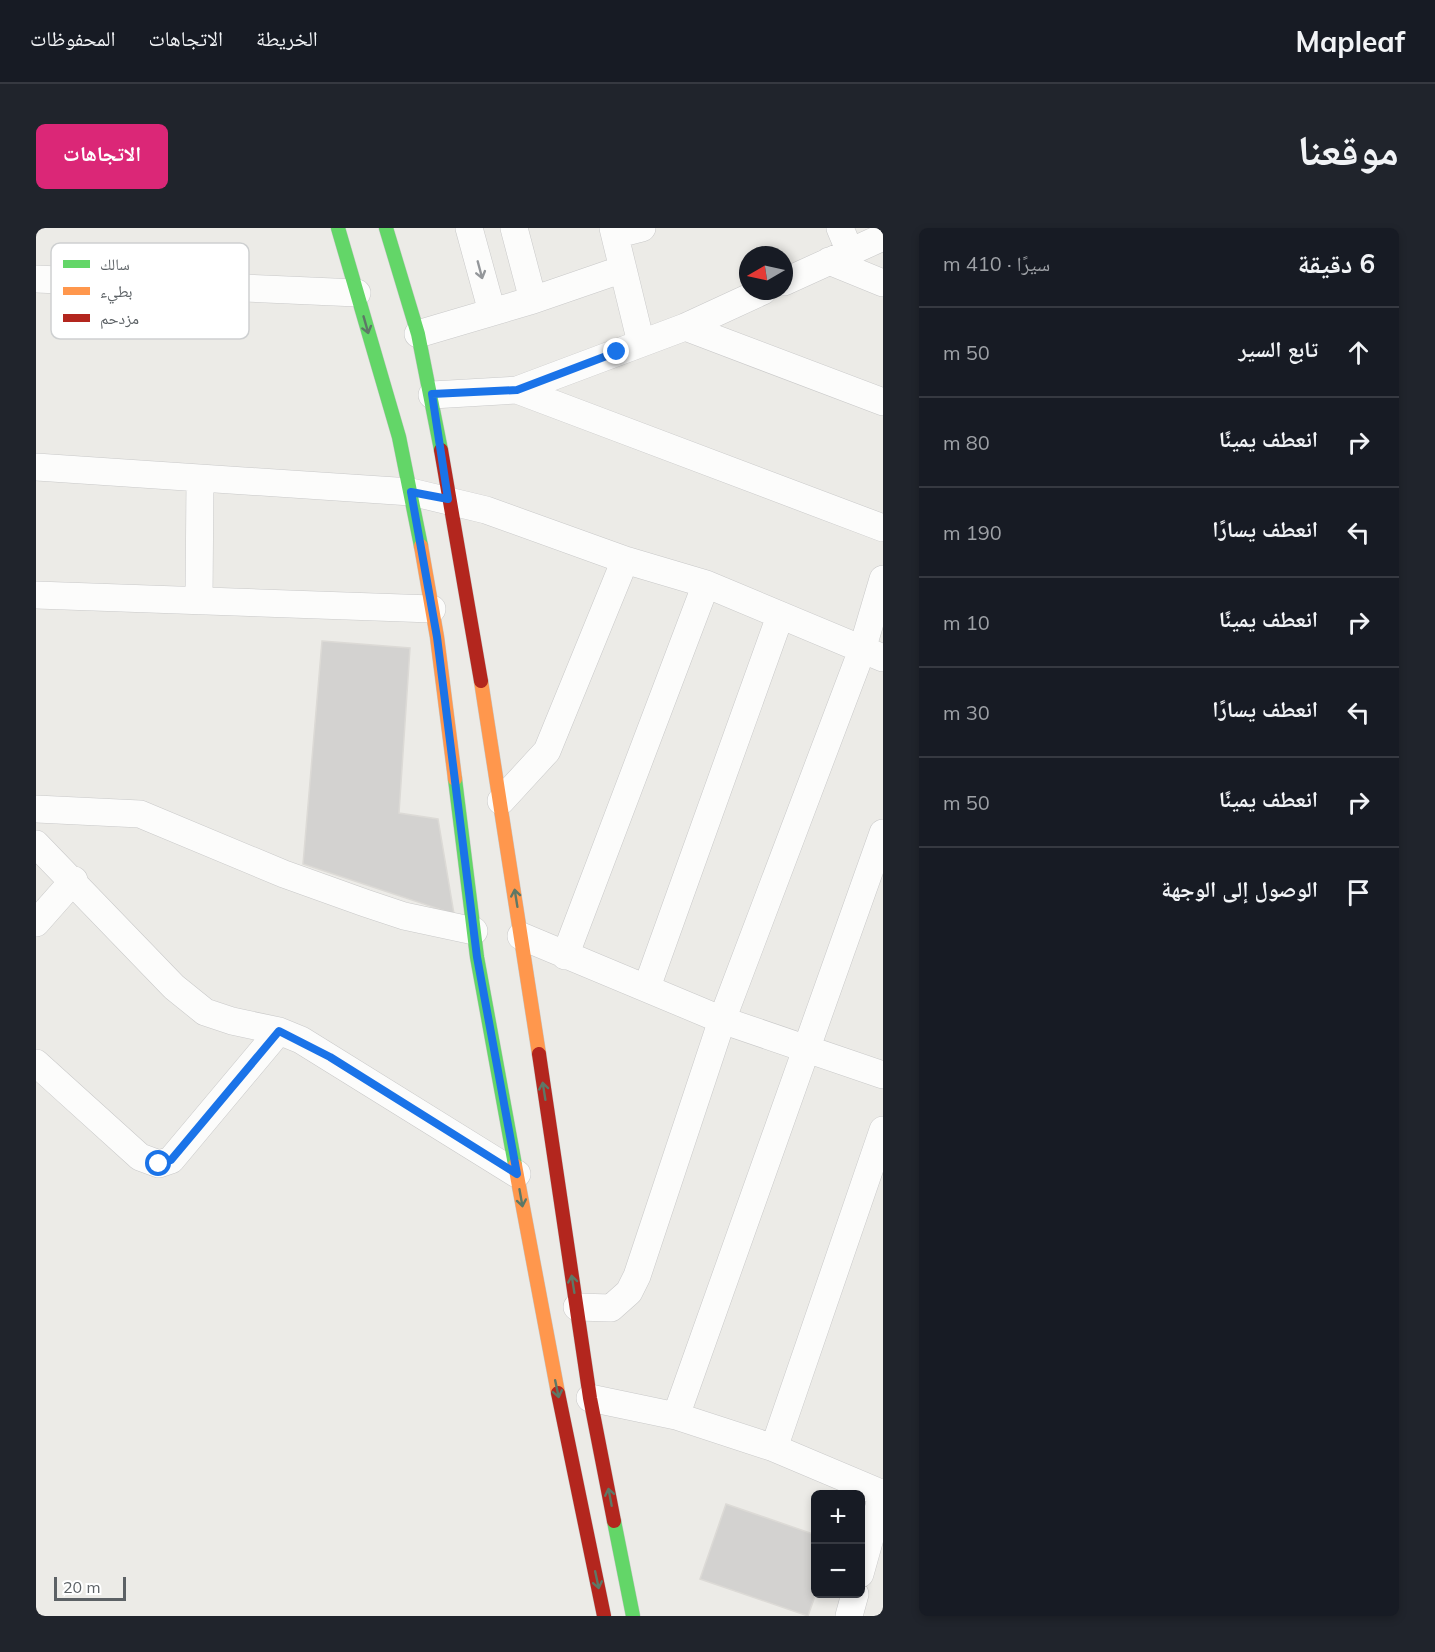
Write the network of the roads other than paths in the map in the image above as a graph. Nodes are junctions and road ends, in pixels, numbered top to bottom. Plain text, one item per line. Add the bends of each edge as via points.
1 (338, 228) edge
2 (386, 228) edge
3 (469, 228) edge
4 (514, 228) edge
5 (642, 228) edge
6 (614, 232) edge
7 (883, 237) edge
8 (840, 247) edge
9 (623, 269) junction
10 (793, 276) edge
11 (36, 279) edge
12 (51, 280) edge
13 (883, 283) edge
14 (249, 288) edge
15 (357, 293) junction
16 (533, 300) junction
17 (744, 300) edge
18 (492, 312) junction
19 (685, 327) junction
20 (418, 334) junction
21 (641, 343) junction
22 (517, 390) junction
23 (432, 394) junction
24 (883, 402) edge
25 (36, 467) edge
26 (200, 479) junction
27 (411, 492) junction
28 (448, 499) junction
29 (883, 528) edge
30 (624, 560) junction
31 (883, 579) edge
32 (706, 585) junction
33 (36, 595) edge
34 (199, 600) junction
35 (432, 609) junction
36 (780, 616) junction
37 (872, 654) edge
38 (501, 801) junction
39 (36, 809) edge
40 (883, 833) edge
41 (36, 844) edge
42 (74, 880) junction
43 (36, 923) edge
44 (474, 931) junction
45 (522, 936) junction
46 (565, 956) junction
47 (647, 987) junction
48 (722, 1020) junction
49 (279, 1031) junction
50 (807, 1049) junction
51 (36, 1063) edge
52 (883, 1075) edge
53 (883, 1130) edge
54 (517, 1174) junction
55 (577, 1307) junction
56 (590, 1398) junction
57 (676, 1416) junction
58 (774, 1448) junction
59 (883, 1493) edge
60 (865, 1559) edge
61 (854, 1598) edge
62 (604, 1616) edge
63 (633, 1616) edge
64 (849, 1616) edge

1 - 15 street
2 - 20 street
3 -> 18 street
4 - 16 street
5 - 6 street
6 - 9 street
7 - 8 street
8 - 10 street
8 - 13 street
9 - 16 street
9 - 21 street
11 - 12 street
14 - 15 street
15 -> 27 street
16 - 18 street
17 - 19 street
18 - 20 street
19 - 21 street
19 - 24 street
20 - 23 street
21 - 22 street
22 - 23 street
22 - 29 street
23 - 28 street
25 - 26 street
26 - 27 street
26 - 34 street
27 - 28 street
27 - 35 street
28 - 30 street
28 - 38 street
30 - 32 street
30 - 38 street via 547,752
31 - 37 street
32 - 36 street
32 - 46 street
33 - 34 street
34 - 35 street
35 - 44 street
36 - 37 street
36 - 47 street
37 - 48 street
45 -> 38 street
39 - 44 street via 140,814 365,903
40 - 50 street
41 - 42 street
42 - 43 street
42 - 49 street via 174,987 205,1012
44 - 54 street
45 - 46 street
55 -> 45 street
46 - 47 street
47 - 48 street
48 - 50 street
48 - 55 street via 629,1292 611,1308
49 - 51 street via 171,1160 159,1164 140,1157
49 - 54 street via 330,1057
50 - 52 street
50 - 57 street
53 - 58 street
54 -> 62 street
55 - 56 street
56 - 57 street
63 -> 56 street
57 - 58 street
58 - 59 street
59 - 60 street
61 - 64 street

